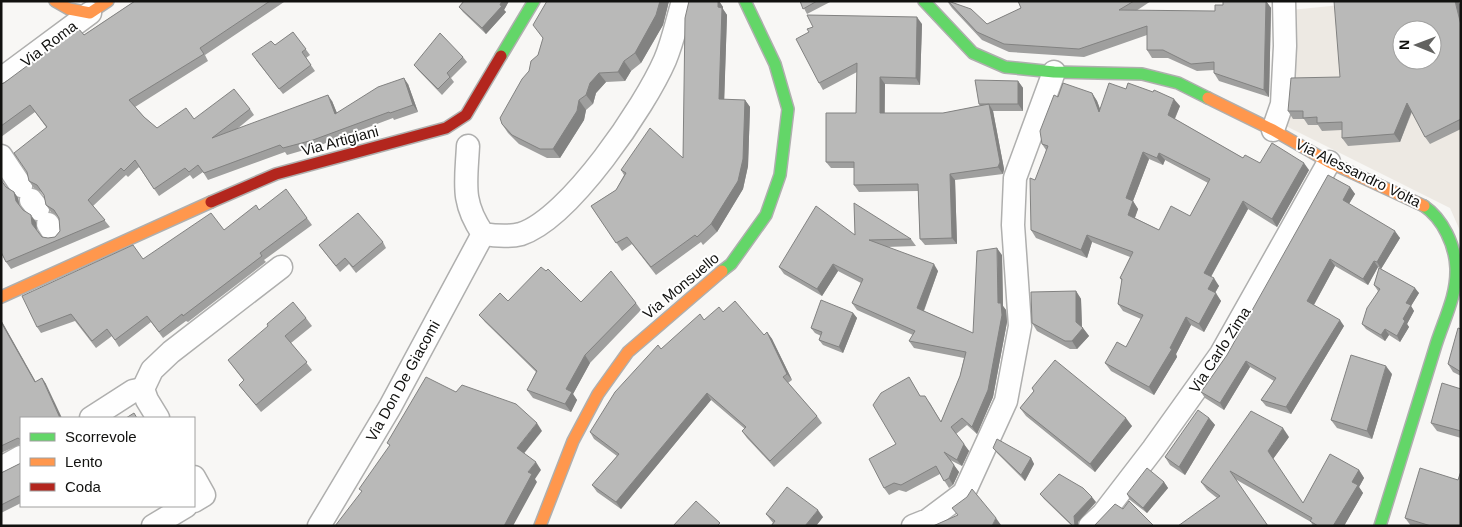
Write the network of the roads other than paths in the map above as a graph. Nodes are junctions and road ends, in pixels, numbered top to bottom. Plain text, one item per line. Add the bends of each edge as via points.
1 (55, 1) edge
2 (534, 1) edge
3 (683, 1) edge
4 (745, 1) edge
5 (924, 1) edge
6 (1284, 1) edge
7 (99, 7) edge
8 (1054, 72) junction
9 (1, 79) edge
10 (1273, 130) junction
11 (468, 146) dead end
12 (1, 156) edge
13 (1329, 162) junction
14 (47, 223) junction
15 (484, 234) junction
16 (280, 267) dead end
17 (1, 297) edge
18 (143, 389) junction
19 (93, 417) edge
20 (157, 417) edge
21 (20, 458) edge
22 (1, 468) edge
23 (195, 479) edge
24 (195, 500) edge
25 (184, 507) edge
26 (153, 526) edge
27 (319, 526) edge
28 (540, 526) edge
29 (913, 526) edge
30 (1090, 526) edge
31 (1380, 526) edge

1 - 7 street, Via Roma via 69,9
2 - 14 street, Via Artigiani via 466,115 446,128 276,174 99,251
3 - 15 street via 665,60 637,111 574,196 544,222 521,234 498,237
4 - 28 street, Via Monsuello via 775,64 788,109 780,175 766,215 731,264 660,323 623,359 598,394 573,441
5 - 8 street, Via Alessandro Volta via 972,53 1005,67
6 - 10 street via 1282,104
7 - 9 street, Via Roma
8 - 10 street, Via Alessandro Volta via 1142,74 1178,84
8 - 29 street via 1015,178 1013,225 1020,326 1006,401 964,493 928,520
10 - 13 street, Via Alessandro Volta
11 - 15 street via 466,196 471,216
12 - 14 street
13 - 30 street, Via Carlo Zima via 1221,354 1153,449
13 - 31 street, Via Alessandro Volta via 1426,207 1442,224 1456,267 1455,293
14 - 17 street, Via Artigiani
15 - 27 street, Via Don De Giacomi via 390,407
16 - 18 street via 171,352 152,370
18 - 19 street via 133,391
18 - 20 street
21 - 22 street
23 - 24 street via 204,495
25 - 26 street

